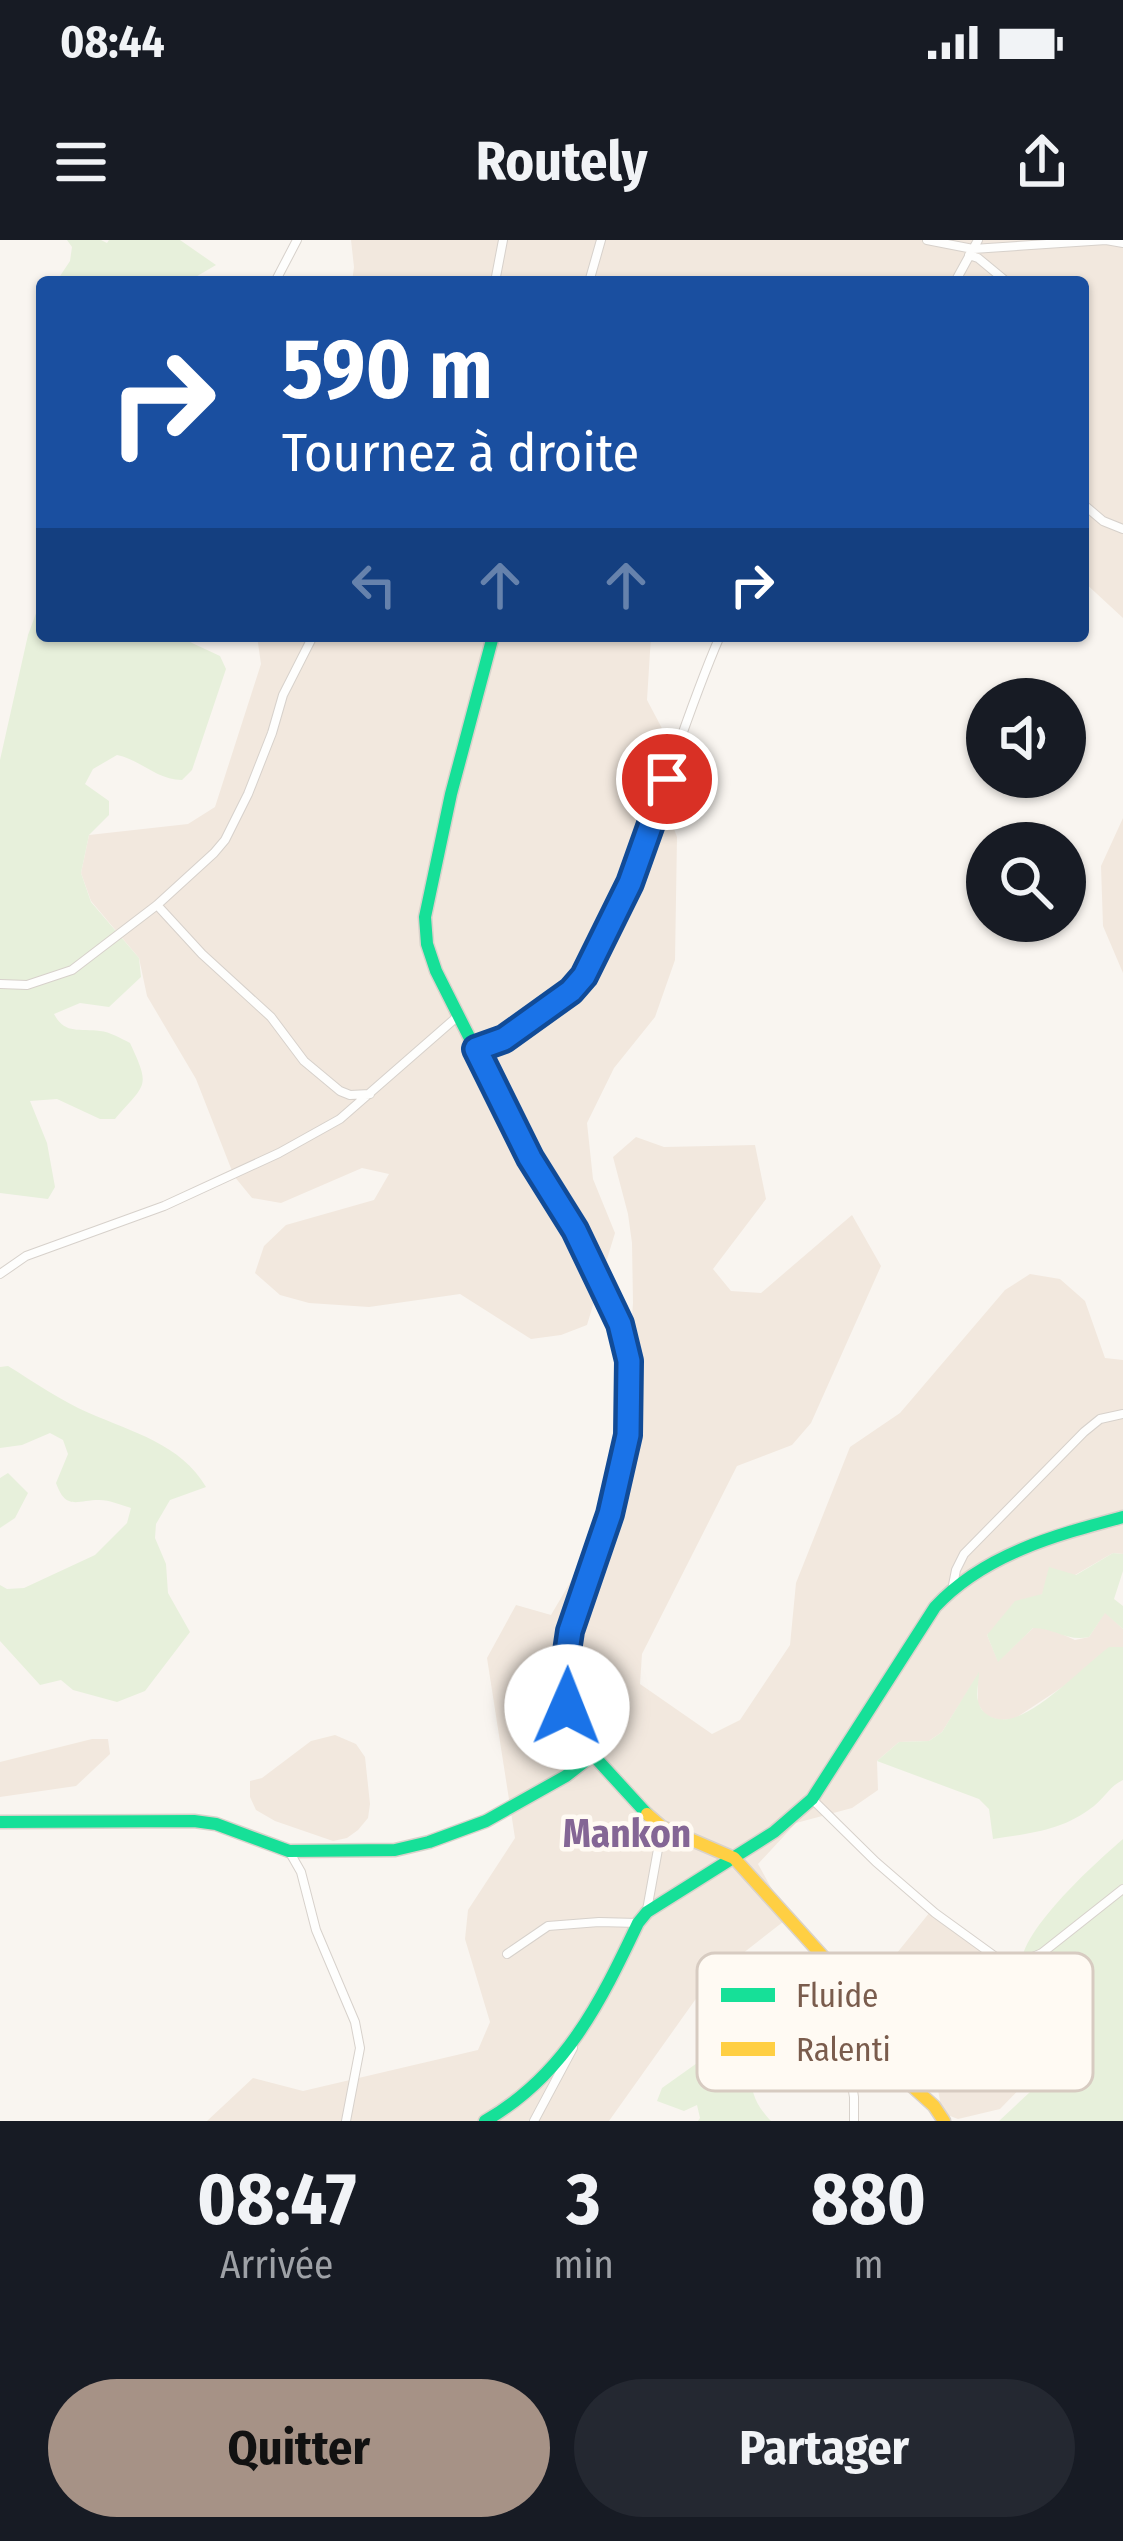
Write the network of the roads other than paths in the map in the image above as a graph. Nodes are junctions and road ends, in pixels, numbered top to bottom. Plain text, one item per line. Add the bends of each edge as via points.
1 (296, 240) edge
2 (502, 240) edge
3 (601, 240) edge
4 (927, 240) edge
5 (1123, 243) edge
6 (973, 248) edge
7 (278, 276) edge
8 (496, 276) edge
9 (592, 276) edge
10 (959, 276) edge
11 (999, 276) edge
12 (1089, 509) edge
13 (1123, 529) edge
14 (308, 642) edge
15 (491, 642) edge
16 (718, 642) edge
17 (157, 905) junction
18 (0, 984) edge
19 (458, 1016) junction
20 (476, 1049) junction
21 (370, 1094) junction
22 (0, 1274) edge
23 (1123, 1414) edge
24 (1123, 1517) edge
25 (953, 1585) junction
26 (593, 1755) junction
27 (812, 1799) junction
28 (0, 1822) edge
29 (662, 1827) junction
30 (289, 1851) junction
31 (304, 1851) junction
32 (734, 1858) junction
33 (301, 1872) junction
34 (1123, 1889) edge
35 (642, 1917) junction
36 (820, 1953) edge
37 (990, 1953) edge
38 (1042, 1953) edge
39 (507, 1954) dead end
40 (590, 2016) junction
41 (851, 2091) edge
42 (916, 2091) edge
43 (346, 2121) edge
44 (485, 2121) edge
45 (534, 2121) edge
46 (854, 2121) edge
47 (944, 2121) edge

1 - 7 street
2 - 8 street
3 - 9 street
4 - 6 street
5 - 6 street
6 - 10 street
6 - 11 street
12 - 13 street
14 - 17 street via 225,839
15 - 19 street via 425,917 427,944
16 - 20 street via 636,867 589,968 516,1031
17 - 18 street via 72,970
17 - 21 street via 271,1017 304,1061 340,1091
19 - 20 street
19 - 21 street
20 - 26 street via 575,1230 629,1361 628,1435 570,1631 562,1685
21 - 22 street via 340,1119 228,1178 26,1256
23 - 25 street via 1100,1419 1061,1454 964,1554
24 - 25 street via 1054,1535
25 - 27 street
26 - 29 street
26 - 31 street via 526,1800 428,1841 395,1850
27 - 32 street
27 - 37 street
28 - 30 street via 194,1821
29 - 32 street
29 - 35 street
30 - 31 street
30 - 33 street
31 - 33 street
32 - 35 street
32 - 36 street
33 - 43 street via 360,2048
34 - 38 street
35 - 39 street via 548,1926
35 - 40 street
40 - 44 street via 542,2080
40 - 45 street
41 - 46 street
42 - 47 street

